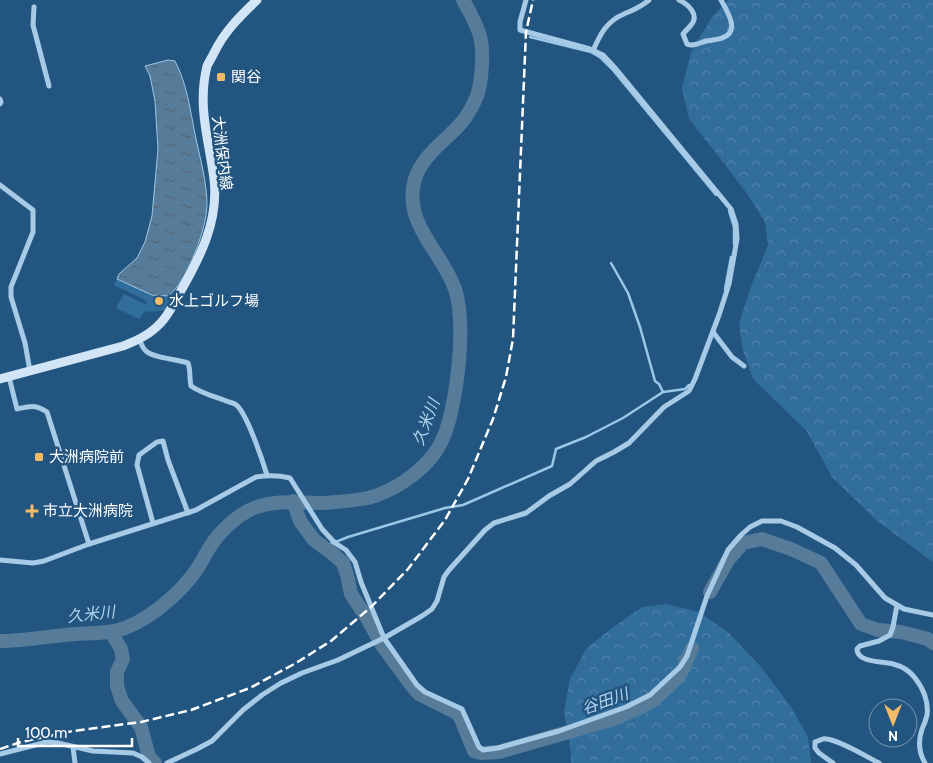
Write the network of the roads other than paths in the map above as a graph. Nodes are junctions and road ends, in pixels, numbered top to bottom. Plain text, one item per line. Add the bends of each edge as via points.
1 (249, 0) edge
2 (257, 0) edge
3 (526, 0) edge
4 (649, 0) edge
5 (679, 0) edge
6 (721, 0) edge
7 (34, 7) dead end
8 (246, 10) junction
9 (593, 51) junction
10 (49, 86) dead end
11 (0, 99) edge
12 (0, 104) edge
13 (0, 185) edge
14 (713, 332) junction
15 (139, 340) junction
16 (744, 366) dead end
17 (30, 371) junction
18 (4, 378) edge
19 (266, 475) junction
20 (188, 513) junction
21 (154, 523) junction
22 (90, 544) junction
23 (0, 560) edge
24 (897, 605) junction
25 (933, 616) edge
26 (384, 638) junction
27 (73, 747) junction
28 (0, 754) edge
29 (75, 763) edge
30 (149, 763) edge
31 (167, 763) edge
32 (833, 763) edge
33 (879, 763) edge
34 (925, 763) edge

1 - 8 street
2 - 8 main road, 大洲保内線
3 - 9 street via 520,30
4 - 9 street via 608,23
5 - 6 street via 694,13 692,24 683,34 686,44 691,46 724,37 732,30
7 - 10 street via 33,25
8 - 15 main road, 大洲保内線 via 219,41 208,65 203,97 204,121 214,180 214,202 205,244 170,310 152,331
9 - 14 street via 603,55 616,69 731,209 737,239 729,284
11 - 12 street
13 - 17 street via 33,210 33,232 11,287
14 - 16 street via 732,357
14 - 26 street via 688,391 664,407 629,443 596,461 570,484 526,513 494,523 485,530 444,577 432,609
15 - 17 main road, 大洲保内線
15 - 19 street via 149,354 188,363 191,386 198,391 236,405 250,428
17 - 18 main road, 大洲保内線
18 - 22 street via 17,410 32,406 47,412
19 - 20 street via 256,477
19 - 26 street via 290,478 317,521 335,543 346,550 354,562
20 - 21 street
20 - 21 street via 163,441 157,442 139,455 137,465
21 - 22 street
22 - 23 street via 33,563
24 - 25 street
24 - 26 street via 885,598 856,565 835,548 781,520 762,520 750,527 728,550 707,596 686,656 680,667 650,695 559,731 483,750 462,709 417,685
24 - 34 street via 890,635 860,646 857,653 859,657 903,668 922,687 927,714 921,733 920,755
26 - 31 street via 281,683 243,710 212,741
27 - 28 street via 47,742
27 - 29 street
27 - 30 street via 133,753
32 - 33 street via 819,753 815,742 822,738 831,740

